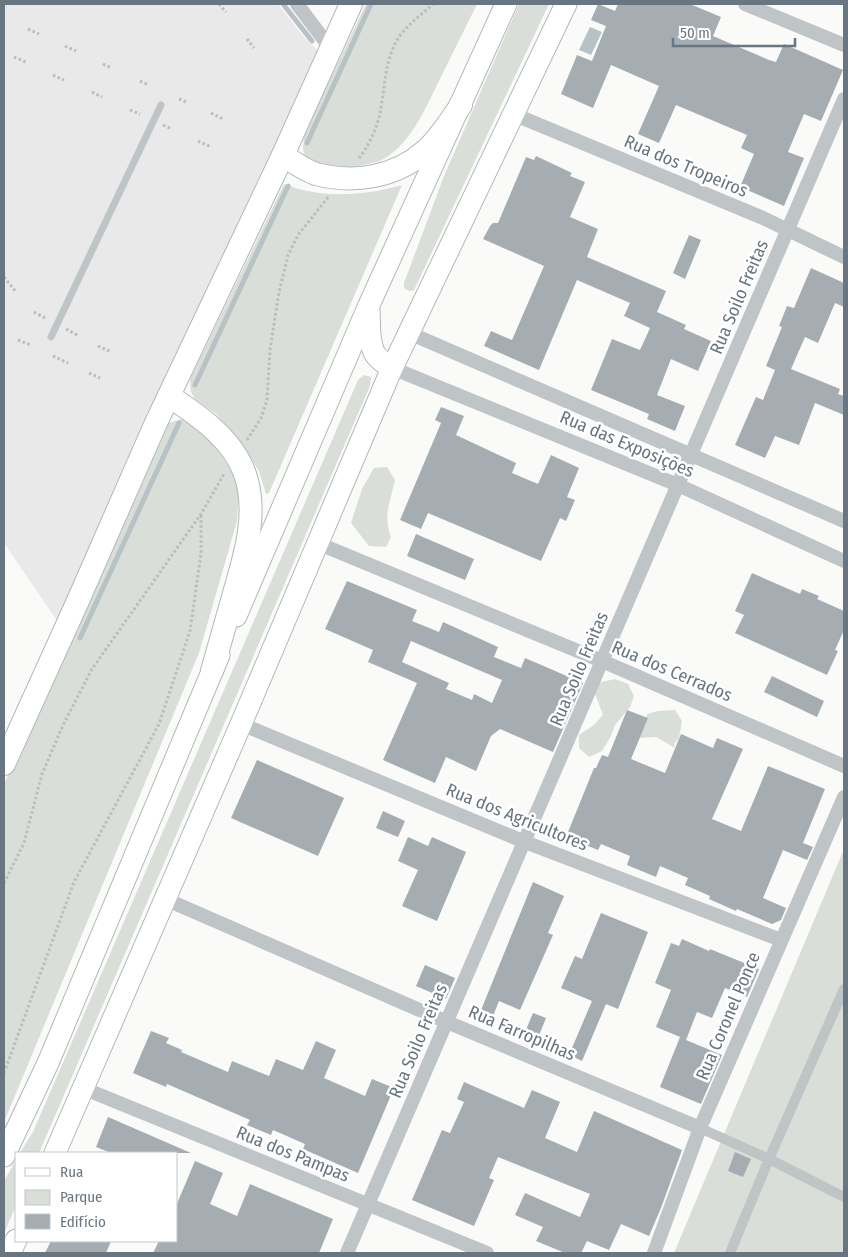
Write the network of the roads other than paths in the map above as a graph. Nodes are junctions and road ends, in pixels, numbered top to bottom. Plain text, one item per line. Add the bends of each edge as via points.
1 (297, 4) edge
2 (351, 4) edge
3 (506, 4) edge
4 (566, 4) edge
5 (745, 4) edge
6 (844, 45) edge
7 (331, 48) junction
8 (844, 99) edge
9 (161, 105) dead end
10 (461, 105) junction
11 (513, 114) junction
12 (283, 155) junction
13 (788, 231) junction
14 (844, 257) edge
15 (369, 305) junction
16 (409, 333) junction
17 (51, 337) dead end
18 (392, 368) junction
19 (169, 396) junction
20 (691, 455) junction
21 (678, 485) junction
22 (844, 520) edge
23 (317, 543) junction
24 (844, 561) edge
25 (602, 661) junction
26 (212, 671) junction
27 (241, 724) junction
28 (4, 764) edge
29 (844, 766) edge
30 (844, 797) edge
31 (525, 842) junction
32 (165, 899) junction
33 (781, 940) junction
34 (844, 992) edge
35 (447, 1022) junction
36 (85, 1089) junction
37 (700, 1128) junction
38 (56, 1152) edge
39 (4, 1156) edge
40 (768, 1159) junction
41 (844, 1197) edge
42 (368, 1205) junction
43 (348, 1253) edge
44 (487, 1253) edge
45 (654, 1253) edge
46 (730, 1253) edge

1 - 7 street
2 - 7 highway
3 - 10 main road
4 - 11 main road
5 - 6 street
7 - 12 highway
8 - 13 street, Rua Soilo Freitas
9 - 17 lane
10 - 12 highway via 425,151 401,167 373,177 344,179 315,174
10 - 15 main road
11 - 13 street, Rua dos Tropeiros
11 - 16 main road
12 - 19 highway
13 - 14 street, Rua dos Tropeiros
13 - 20 street, Rua Soilo Freitas
15 - 18 main road via 374,352
15 - 26 main road
16 - 18 main road
16 - 20 street, Rua das Exposições
18 - 21 street, Rua das Exposições
18 - 23 main road
19 - 26 highway via 220,435 236,456 250,492 251,514 244,558
19 - 28 highway
20 - 21 street, Rua Soilo Freitas
20 - 22 street, Rua das Exposições
21 - 24 street, Rua das Exposições
21 - 25 street, Rua Soilo Freitas
23 - 25 street, Rua dos Cerrados
23 - 27 main road
25 - 29 street, Rua dos Cerrados
25 - 31 street, Rua Soilo Freitas
26 - 39 main road via 48,1063
27 - 31 street, Rua dos Agricultores
27 - 32 main road
30 - 33 street, Rua Coronel Ponce
31 - 33 street, Rua dos Agricultores
31 - 35 street, Rua Soilo Freitas
32 - 35 street, Rua Farropilhas
32 - 36 main road
33 - 37 street, Rua Coronel Ponce
34 - 40 street
35 - 37 street, Rua Farropilhas
35 - 42 street, Rua Soilo Freitas
36 - 38 main road
36 - 42 street, Rua dos Pampas
37 - 40 street
37 - 45 street, Rua Coronel Ponce
40 - 41 street
40 - 46 street
42 - 43 street, Rua Soilo Freitas
42 - 44 street, Rua dos Pampas

